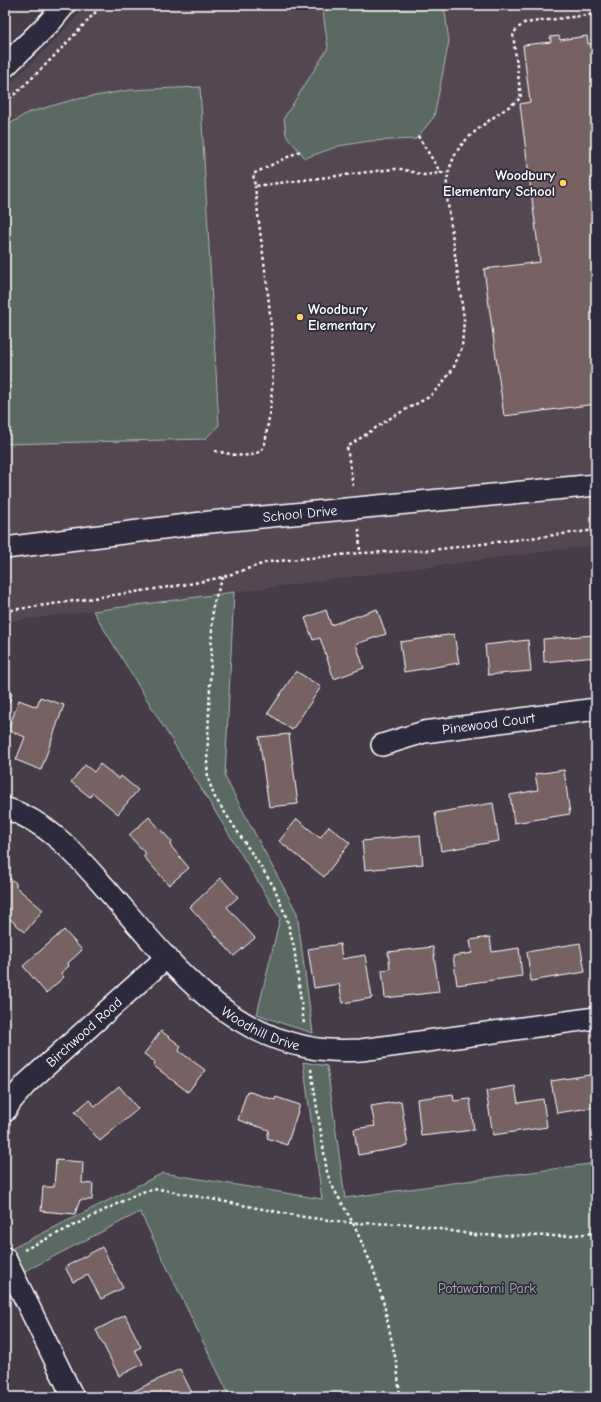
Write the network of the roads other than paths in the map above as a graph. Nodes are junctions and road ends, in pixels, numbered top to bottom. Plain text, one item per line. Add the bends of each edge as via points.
1 (64, 5) edge
2 (5, 66) edge
3 (596, 485) edge
4 (5, 548) edge
5 (596, 709) edge
6 (382, 745) dead end
7 (5, 808) edge
8 (167, 957) junction
9 (596, 1018) edge
10 (5, 1111) edge
11 (5, 1258) edge
12 (73, 1397) edge

1 - 2 street
3 - 4 street, School Drive via 210,522
5 - 6 street, Pinewood Court via 424,732
7 - 8 street, Woodhill Drive via 18,812 47,829 76,854
8 - 9 street, Woodhill Drive via 201,993 255,1030 307,1047 335,1051 386,1048
8 - 10 street, Birchwood Road via 27,1083
11 - 12 street

